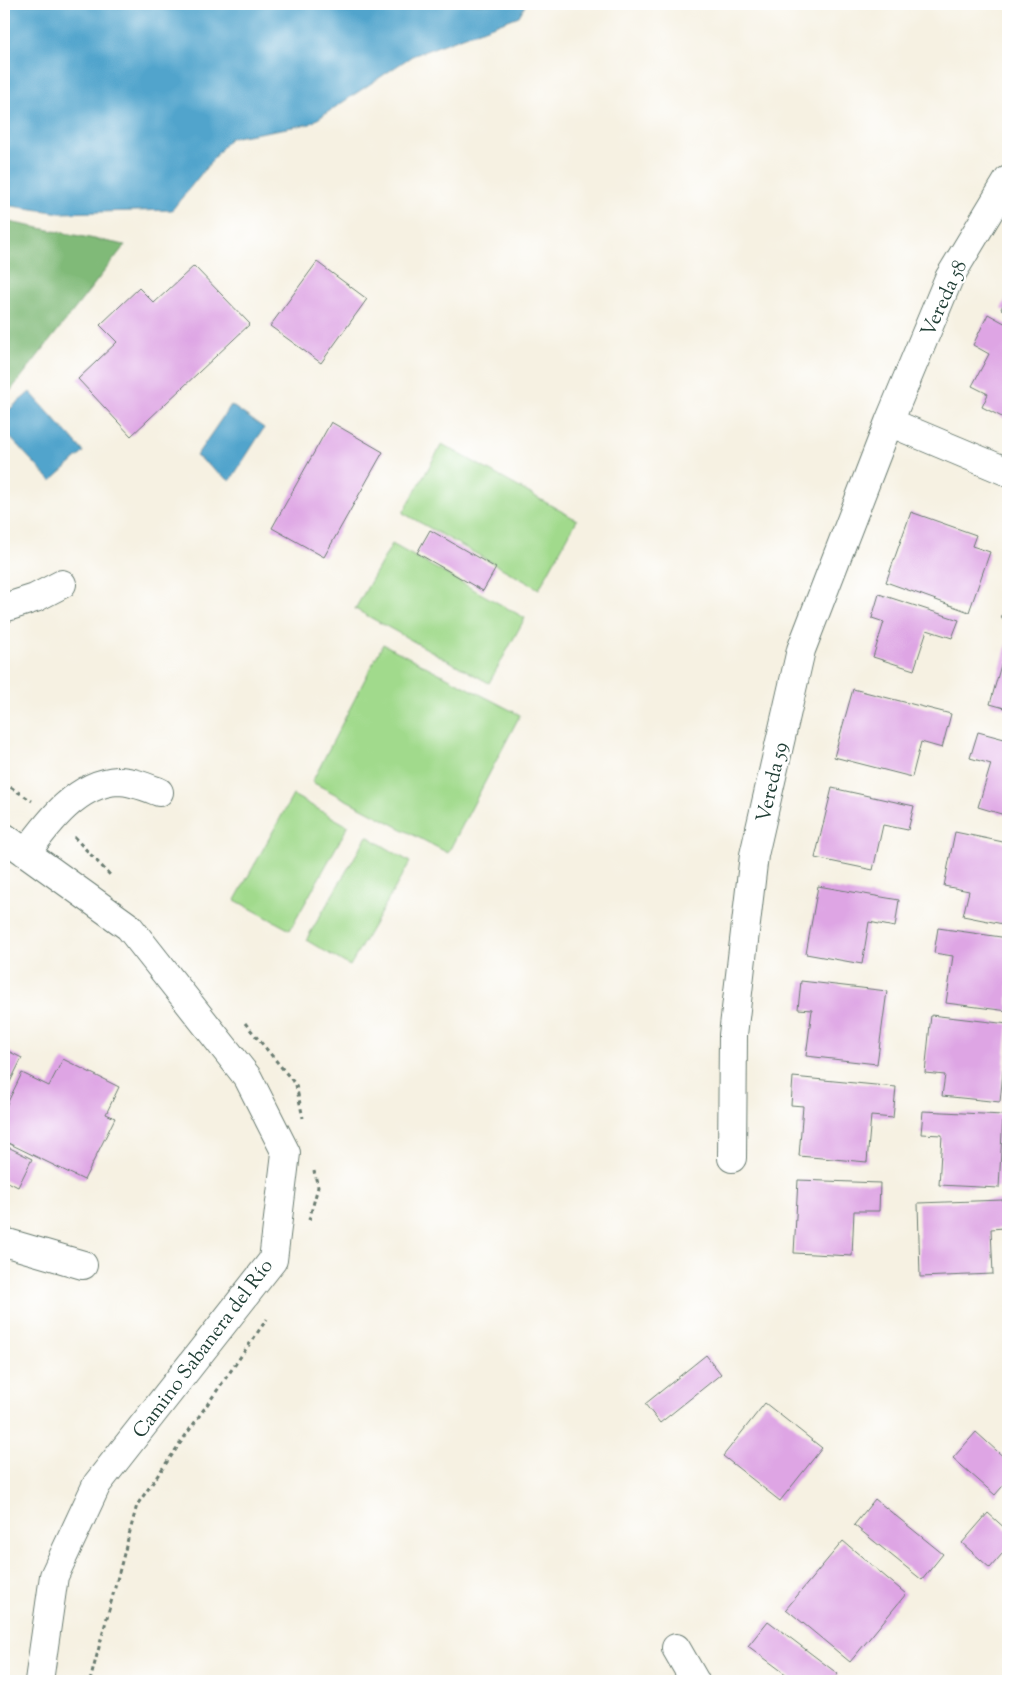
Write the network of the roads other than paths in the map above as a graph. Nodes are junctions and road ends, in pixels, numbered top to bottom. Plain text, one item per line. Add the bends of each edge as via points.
1 (1008, 180) edge
2 (889, 422) junction
3 (1008, 472) edge
4 (62, 584) dead end
5 (4, 608) edge
6 (159, 792) dead end
7 (4, 837) edge
8 (26, 853) junction
9 (732, 1158) dead end
10 (4, 1242) edge
11 (83, 1265) dead end
12 (676, 1648) dead end
13 (39, 1681) edge
14 (696, 1681) edge

1 - 2 street, Vereda 58 via 949,278
2 - 3 street
2 - 9 street, Vereda 59 via 801,650 754,855 732,1035
4 - 5 street via 36,598
6 - 8 street via 118,781 95,786 74,799
7 - 8 street, Camino Sabanera del Río
8 - 13 street, Camino Sabanera del Río via 129,927 248,1078 286,1153 273,1260 97,1484 54,1576
10 - 11 street
12 - 14 street

